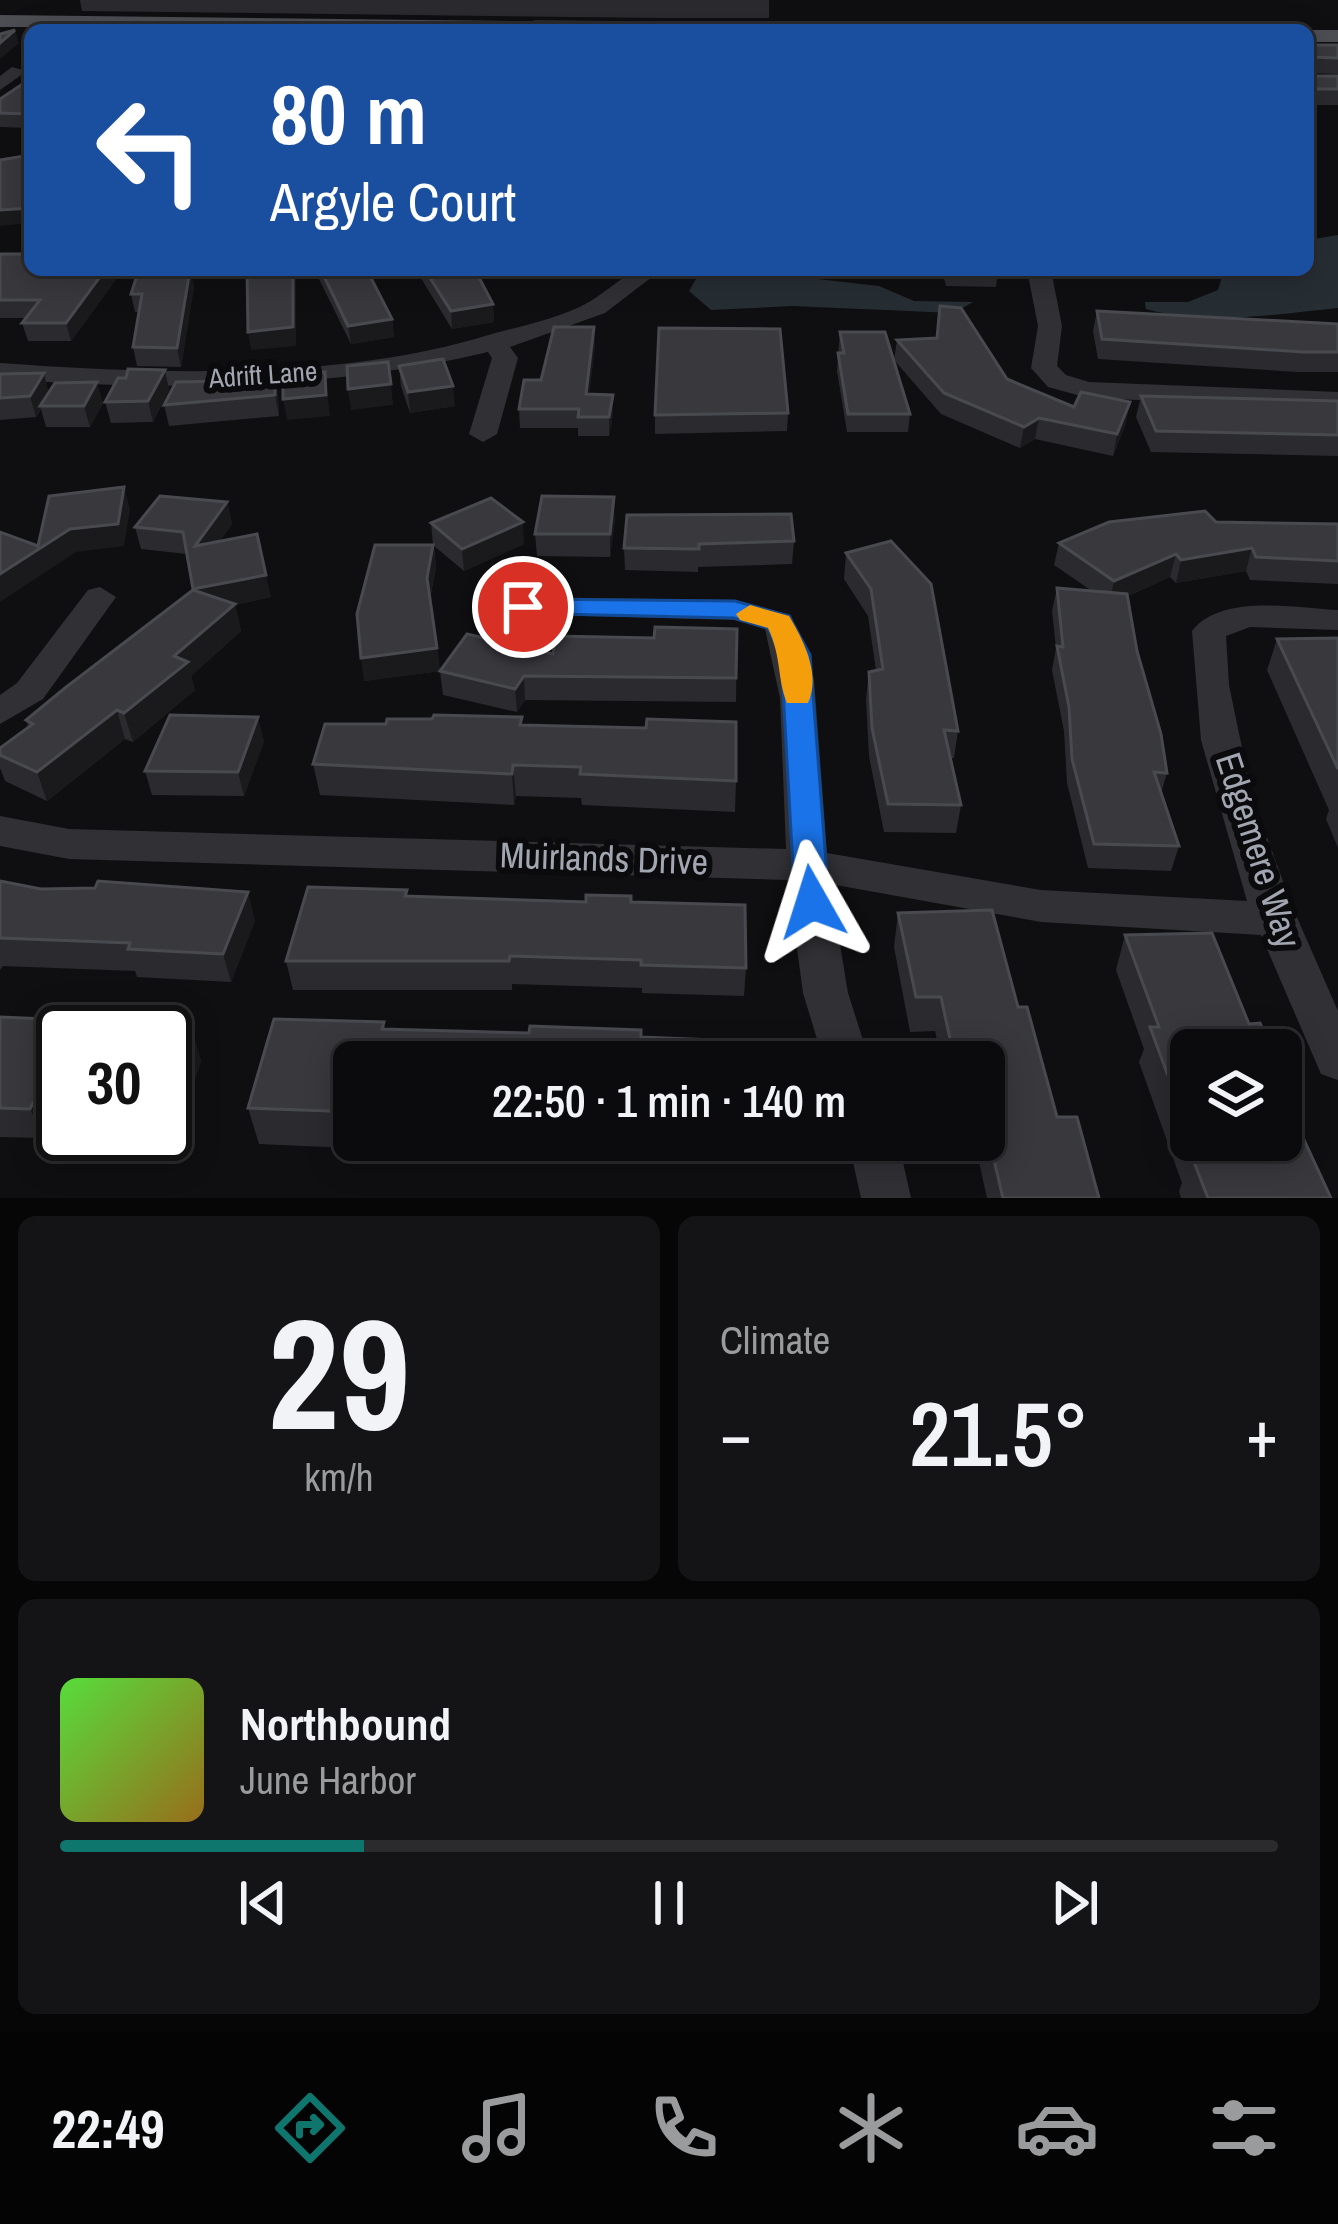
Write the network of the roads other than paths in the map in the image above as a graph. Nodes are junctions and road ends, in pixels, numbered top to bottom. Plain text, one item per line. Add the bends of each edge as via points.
1 (0, 21) edge
2 (261, 24) edge
3 (18, 71) dead end
4 (0, 85) edge
5 (643, 276) edge
6 (1040, 276) edge
7 (494, 342) junction
8 (0, 371) edge
9 (1338, 400) edge
10 (483, 434) dead end
11 (100, 597) dead end
12 (523, 607) dead end
13 (1338, 620) edge
14 (0, 712) edge
15 (0, 831) edge
16 (807, 865) junction
17 (1277, 919) junction
18 (839, 1041) edge
19 (1338, 1060) edge
20 (878, 1161) edge
21 (886, 1198) edge

1 - 2 main road
3 - 4 street
5 - 7 street, Adrift Lane via 585,312
6 - 9 street via 1050,326 1045,368 1058,381 1088,390
7 - 8 street, Adrift Lane via 418,360 196,380
7 - 10 street via 505,358
11 - 14 street via 30,691
12 - 16 street via 735,610 779,622 795,655
13 - 17 street, Edgemere Way via 1246,617 1209,631 1208,665 1234,797
15 - 16 street, Muirlands Drive via 69,844
16 - 17 street, Muirlands Drive via 1042,906
16 - 18 street via 827,1012
17 - 19 street, Edgemere Way
20 - 21 street

